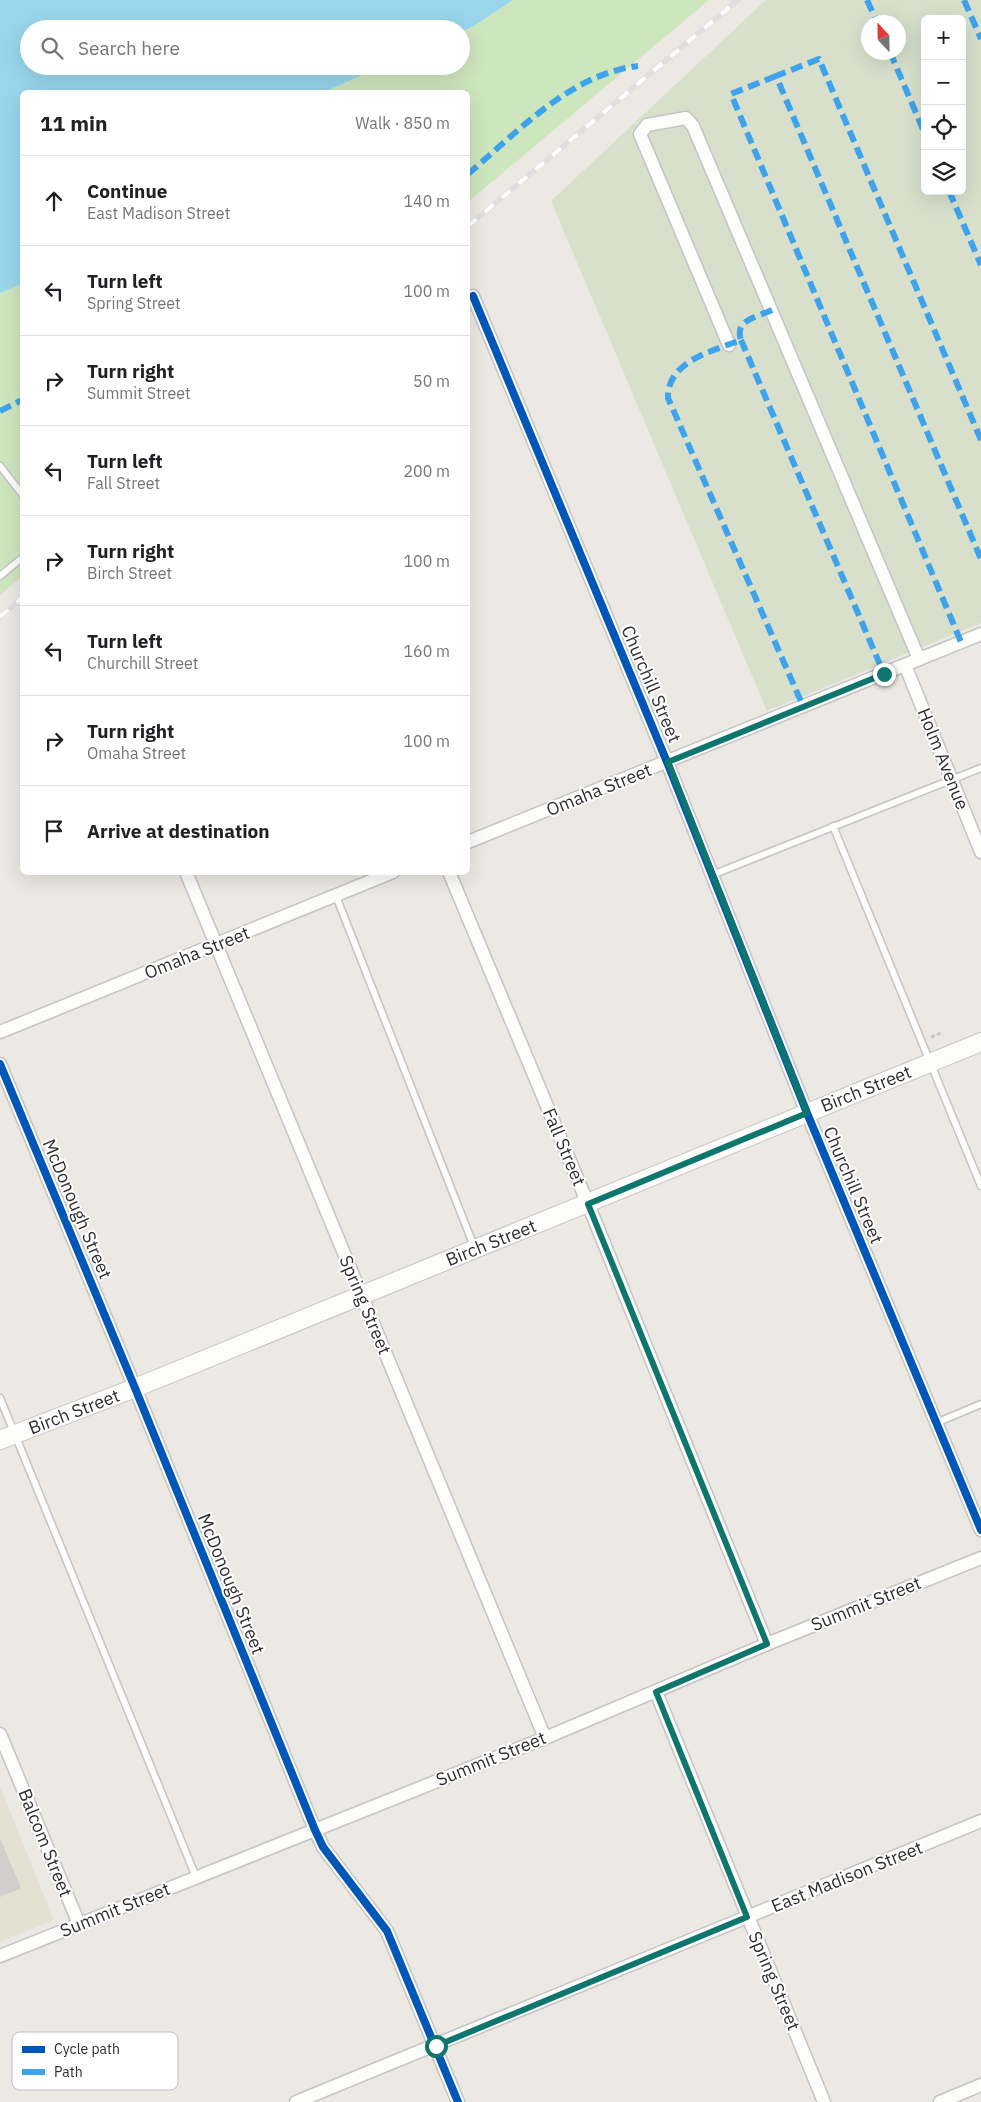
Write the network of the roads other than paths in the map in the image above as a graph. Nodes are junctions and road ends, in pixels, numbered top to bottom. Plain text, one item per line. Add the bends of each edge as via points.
1 (474, 296) dead end
2 (728, 345) dead end
3 (0, 466) edge
4 (20, 491) edge
5 (20, 560) edge
6 (0, 576) edge
7 (981, 634) edge
8 (919, 659) junction
9 (905, 665) junction
10 (668, 762) junction
11 (981, 768) edge
12 (952, 781) junction
13 (833, 826) junction
14 (470, 841) edge
15 (981, 852) edge
16 (712, 874) junction
17 (187, 875) edge
18 (386, 875) edge
19 (450, 875) edge
20 (336, 896) junction
21 (216, 945) junction
22 (0, 1032) edge
23 (981, 1042) edge
24 (0, 1064) edge
25 (930, 1064) junction
26 (807, 1113) junction
27 (981, 1186) edge
28 (588, 1204) junction
29 (475, 1250) junction
30 (361, 1296) junction
31 (135, 1388) junction
32 (0, 1398) edge
33 (981, 1404) edge
34 (936, 1423) junction
35 (7, 1437) edge
36 (981, 1530) edge
37 (981, 1558) edge
38 (767, 1644) junction
39 (656, 1692) junction
40 (0, 1734) edge
41 (545, 1738) junction
42 (981, 1821) edge
43 (315, 1830) junction
44 (196, 1877) junction
45 (747, 1917) junction
46 (79, 1924) junction
47 (0, 1956) edge
48 (436, 2046) junction
49 (981, 2085) edge
50 (296, 2102) edge
51 (458, 2102) edge
52 (824, 2102) edge
53 (940, 2102) edge

1 - 10 street, Churchill Street
2 - 8 street via 640,134 647,125 686,118 693,126
3 - 4 lane
5 - 6 lane
7 - 8 street, Omaha Street
8 - 9 street, Omaha Street
9 - 10 street, Omaha Street
9 - 12 street, Holm Avenue
10 - 14 street, Omaha Street
10 - 16 street, Churchill Street
11 - 12 lane
12 - 13 lane
12 - 15 street, Holm Avenue
13 - 16 lane
13 - 25 lane
16 - 26 street, Churchill Street
17 - 21 street, Spring Street
18 - 20 street, Omaha Street
19 - 28 street, Fall Street
20 - 21 street, Omaha Street
20 - 29 lane
21 - 22 street, Omaha Street
21 - 30 street, Spring Street
23 - 25 main road, Birch Street
24 - 31 street, McDonough Street
25 - 26 main road, Birch Street
25 - 27 lane
26 - 28 main road, Birch Street
26 - 34 street, Churchill Street
28 - 29 main road, Birch Street
28 - 38 street, Fall Street
29 - 30 main road, Birch Street
30 - 31 main road, Birch Street
30 - 41 street, Spring Street
31 - 35 main road, Birch Street
31 - 43 street, McDonough Street
32 - 35 lane
33 - 34 lane
34 - 36 street, Churchill Street
35 - 44 lane
37 - 38 street, Summit Street
38 - 39 street, Summit Street
39 - 41 street, Summit Street
39 - 45 street, Spring Street
40 - 46 street, Balcom Street
41 - 43 street, Summit Street
42 - 45 street, East Madison Street
43 - 44 street, Summit Street
43 - 48 street, McDonough Street via 323,1847 387,1931
44 - 46 street, Summit Street
45 - 48 street, East Madison Street
45 - 52 street, Spring Street
46 - 47 street, Summit Street
48 - 50 street, East Madison Street
48 - 51 street, McDonough Street
49 - 53 street

